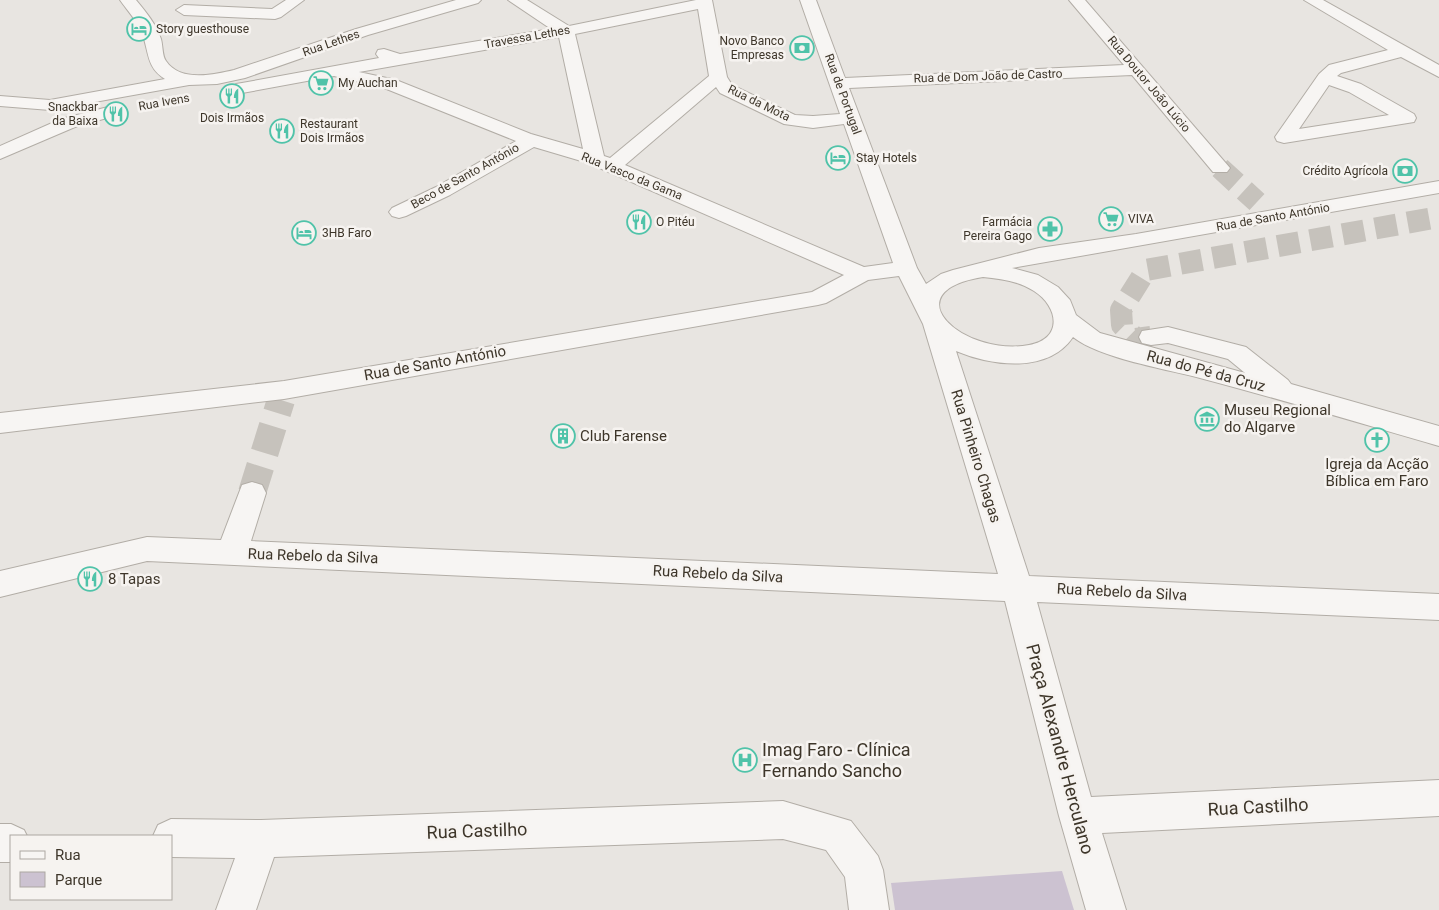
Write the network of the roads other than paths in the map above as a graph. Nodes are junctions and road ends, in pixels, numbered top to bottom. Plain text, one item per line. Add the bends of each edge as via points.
1 (128, 0) edge
2 (199, 0) edge
3 (296, 0) edge
4 (473, 0) edge
5 (516, 0) edge
6 (808, 0) edge
7 (1077, 0) edge
8 (1312, 0) edge
9 (704, 2) edge
10 (1332, 6) edge
11 (184, 10) junction
12 (162, 26) junction
13 (566, 31) junction
14 (357, 34) junction
15 (1401, 52) junction
16 (400, 59) junction
17 (1138, 70) junction
18 (334, 72) junction
19 (1439, 72) edge
20 (718, 77) junction
21 (1325, 78) junction
22 (189, 80) junction
23 (839, 83) junction
24 (0, 101) edge
25 (852, 118) junction
26 (532, 140) junction
27 (0, 153) edge
28 (604, 162) junction
29 (1220, 168) tunnel mouth
30 (1439, 187) edge
31 (1257, 202) tunnel mouth
32 (399, 212) dead end
33 (1274, 216) junction
34 (1107, 246) junction
35 (983, 270) junction
36 (903, 271) junction
37 (862, 274) junction
38 (1051, 293) junction
39 (933, 318) junction
40 (1066, 319) junction
41 (1151, 337) tunnel mouth
42 (1286, 392) junction
43 (0, 423) edge
44 (1439, 436) edge
45 (252, 493) tunnel mouth
46 (232, 552) junction
47 (0, 584) edge
48 (1017, 587) junction
49 (1439, 607) edge
50 (1439, 798) edge
51 (1078, 816) junction
52 (172, 838) edge
53 (261, 839) junction
54 (236, 910) edge
55 (870, 910) edge
56 (1106, 910) edge

1 - 12 street via 147,22
2 - 11 street
3 - 11 street via 275,14
4 - 14 street, Rua Lethes
5 - 13 street
6 - 23 street, Rua de Portugal
7 - 17 street, Rua Doutor João Lúcio
8 - 10 street
9 - 13 street, Travessa Lethes
9 - 20 street, Rua da Mota
10 - 15 street
11 - 12 street
12 - 22 street via 156,45 156,61 169,75
13 - 16 street, Travessa Lethes
13 - 28 street
14 - 16 street via 391,59
14 - 22 street, Rua Lethes via 239,74
15 - 19 street
15 - 21 street via 1335,69
16 - 18 street, Travessa Lethes
17 - 23 street, Rua de Dom João de Castro
17 - 29 street, Rua Doutor João Lúcio
18 - 26 street, Rua Vasco da Gama via 390,84
18 - 27 street, Rua Ivens via 97,114
20 - 25 street, Rua da Mota via 726,89 792,120 812,122
20 - 28 street
21 - 21 street via 1284,137 1407,118 1355,88
22 - 24 street via 50,105
23 - 25 street, Rua de Portugal
25 - 36 street, Rua de Portugal
26 - 28 street, Rua Vasco da Gama
26 - 32 street, Beco de Santo António
28 - 37 street, Rua Vasco da Gama
30 - 33 street, Rua de Santo António
31 - 33 street
33 - 34 street, Rua de Santo António
34 - 35 street via 1046,253
34 - 38 street via 1076,257 1063,267 1052,278
35 - 38 street via 1006,272 1031,280
35 - 39 street via 962,272 935,288 929,300
36 - 37 street
36 - 39 street, Rua Pinheiro Chagas
37 - 43 street, Rua de Santo António via 818,298 283,395
38 - 40 street via 1062,306
39 - 40 street via 946,334 964,346 1005,356 1028,355 1051,346 1063,334
39 - 48 street, Rua Pinheiro Chagas
40 - 42 street, Rua do Pé da Cruz via 1091,339
41 - 42 street via 1168,336 1237,353
42 - 44 street, Rua do Pé da Cruz
45 - 46 street
46 - 47 street, Rua Rebelo da Silva via 147,548
46 - 48 street, Rua Rebelo da Silva
48 - 49 street, Rua Rebelo da Silva
48 - 51 street, Praça Alexandre Herculano
50 - 51 street, Rua Castilho
51 - 56 street, Praça Alexandre Herculano
52 - 53 street, Rua Castilho
53 - 54 street
53 - 55 street, Rua Castilho via 783,820 838,834 864,870

